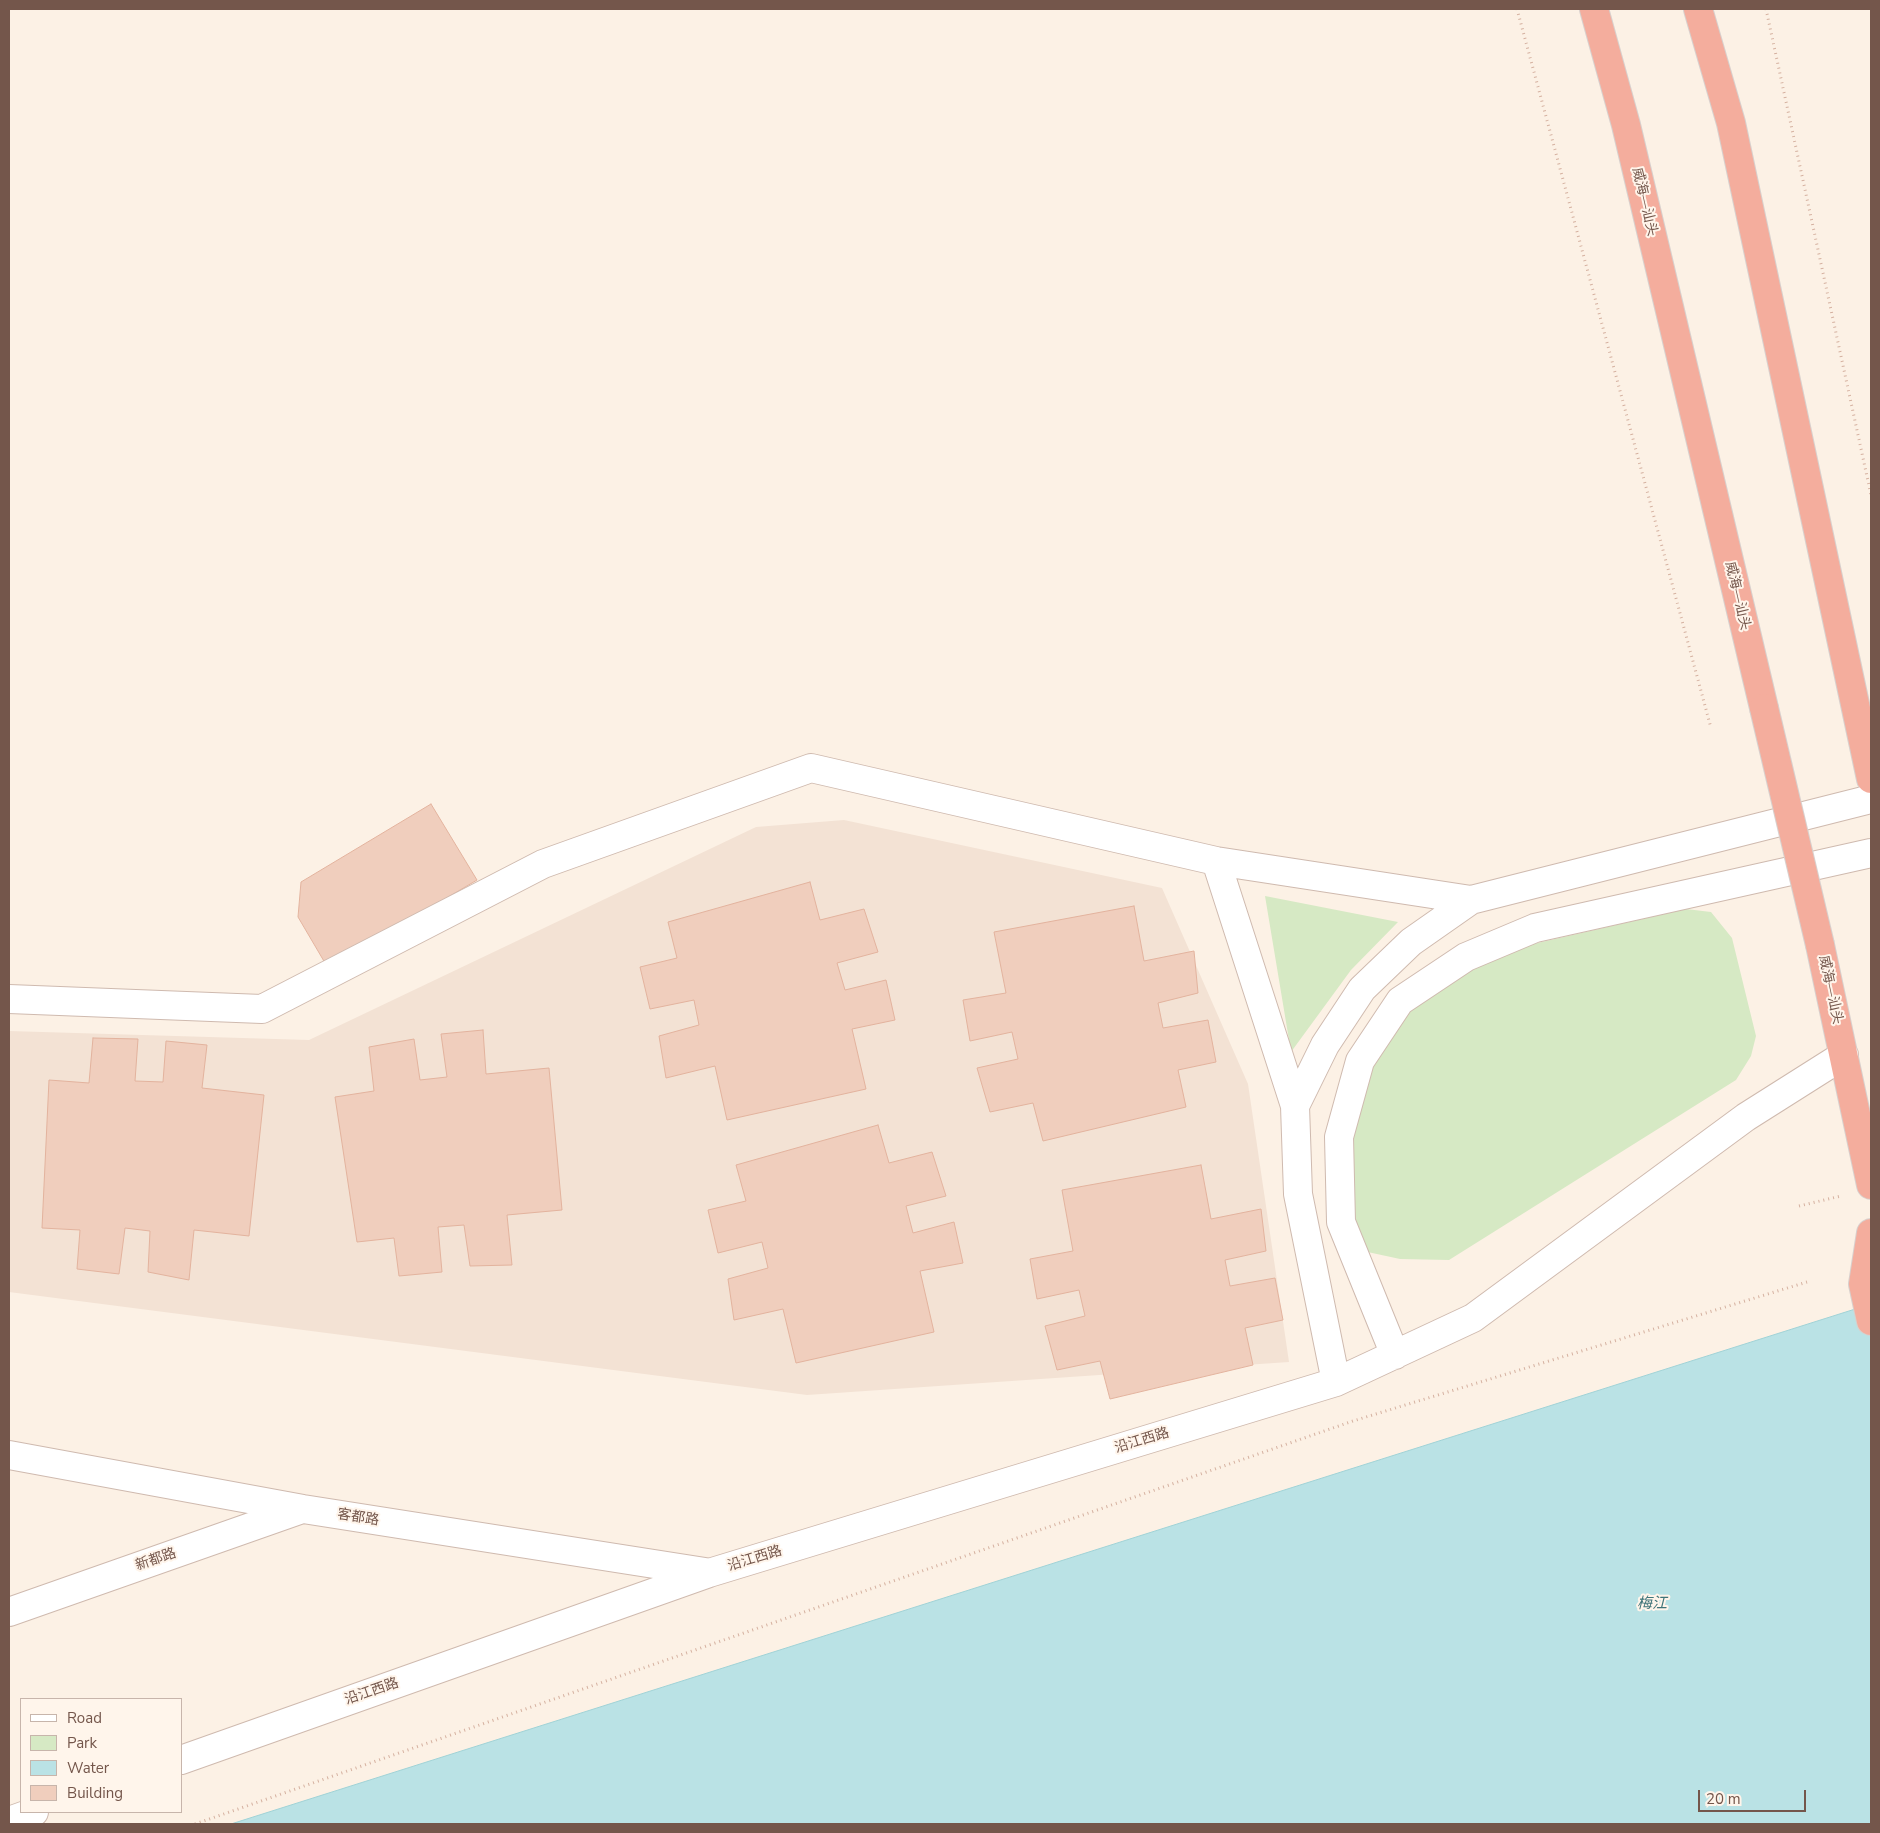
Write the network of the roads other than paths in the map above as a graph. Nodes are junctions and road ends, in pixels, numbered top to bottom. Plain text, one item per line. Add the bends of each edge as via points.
1 (1594, 9) edge
2 (1698, 9) edge
3 (1871, 779) edge
4 (1871, 799) edge
5 (1871, 853) edge
6 (1216, 861) junction
7 (1471, 900) junction
8 (9, 999) edge
9 (1844, 1055) junction
10 (1295, 1106) junction
11 (1871, 1185) edge
12 (1871, 1233) edge
13 (1871, 1321) edge
14 (1395, 1355) junction
15 (1336, 1382) junction
16 (9, 1455) edge
17 (303, 1509) junction
18 (709, 1573) junction
19 (9, 1612) edge
20 (182, 1760) edge
21 (31, 1813) edge
22 (9, 1820) edge

1 - 9 highway, 威海—汕头, bridge via 1626,125
2 - 3 highway via 1731,123
4 - 7 street
5 - 14 street via 1535,928 1466,957 1400,1002 1360,1061 1339,1137 1341,1222
6 - 7 street
6 - 8 street via 810,768 543,864 262,1009
6 - 10 street
7 - 10 street via 1411,942 1362,989 1325,1045
9 - 11 highway, 威海—汕头
9 - 14 street, 沿江西路 via 1746,1117 1474,1318
10 - 15 street via 1298,1194
12 - 13 highway via 1863,1284
14 - 15 street, 沿江西路
15 - 18 street, 沿江西路
16 - 17 street, 客都路
17 - 18 street, 客都路
17 - 19 street, 新都路
18 - 20 street, 沿江西路
21 - 22 street

